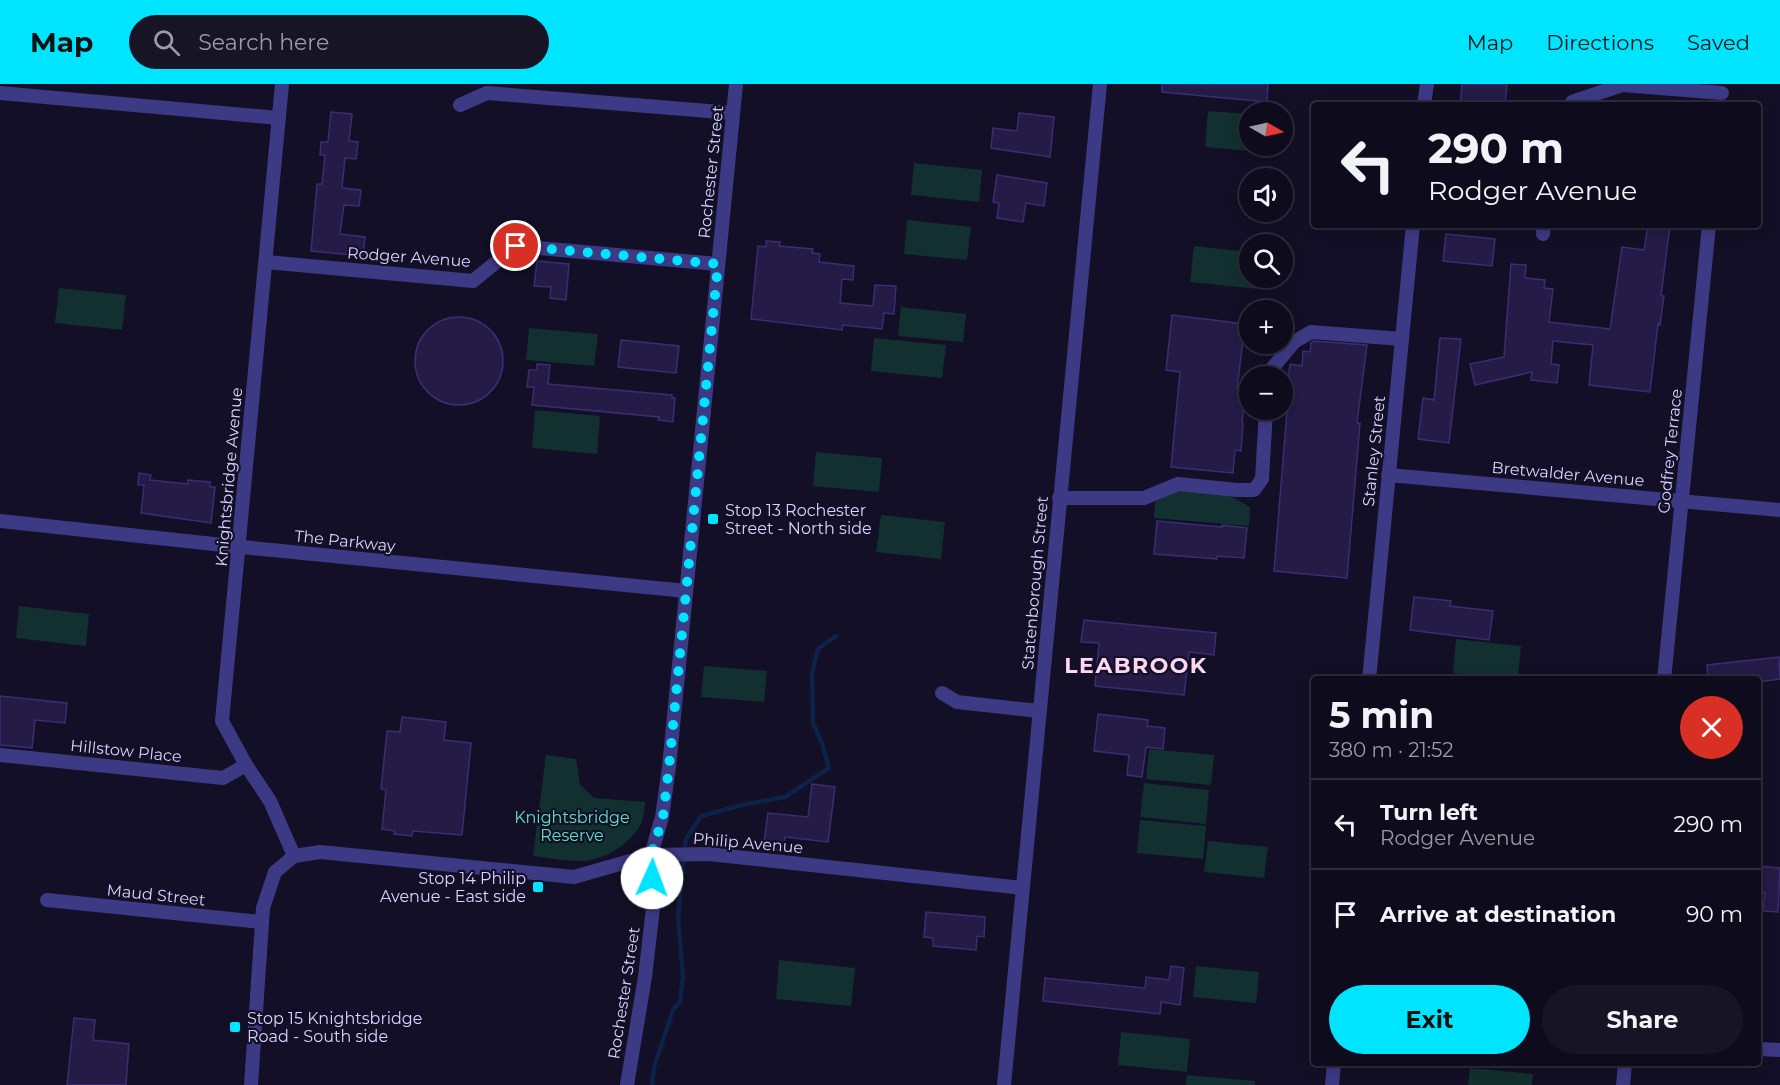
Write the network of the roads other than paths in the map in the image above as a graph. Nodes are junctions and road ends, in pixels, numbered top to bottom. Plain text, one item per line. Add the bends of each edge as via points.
1 (282, 84) edge
2 (736, 84) edge
3 (1100, 84) edge
4 (1426, 84) edge
5 (0, 93) edge
6 (1722, 94) edge
7 (1425, 102) edge
8 (1572, 102) edge
9 (460, 105) dead end
10 (733, 113) junction
11 (279, 118) junction
12 (1413, 228) edge
13 (1709, 228) edge
14 (266, 262) junction
15 (718, 264) junction
16 (1401, 339) junction
17 (1274, 366) edge
18 (1265, 420) edge
19 (1388, 475) junction
20 (1059, 498) junction
21 (1681, 501) junction
22 (1780, 510) edge
23 (0, 521) edge
24 (239, 547) junction
25 (686, 591) junction
26 (1370, 676) edge
27 (1664, 676) edge
28 (942, 693) dead end
29 (1039, 711) junction
30 (0, 754) edge
31 (246, 765) junction
32 (651, 855) junction
33 (294, 856) junction
34 (1022, 888) junction
35 (47, 900) dead end
36 (261, 922) junction
37 (1761, 1049) edge
38 (1780, 1050) edge
39 (1334, 1066) edge
40 (1625, 1066) edge
41 (251, 1085) edge
42 (627, 1085) edge
43 (1004, 1085) edge
44 (1332, 1085) edge
45 (1623, 1085) edge

1 - 11 street, Knightsbridge Avenue
2 - 10 street, Rochester Street
3 - 20 street, Statenborough Street
4 - 7 street
5 - 11 street
6 - 8 street via 1622,85
9 - 10 street via 487,93
10 - 15 street, Rochester Street
11 - 14 street, Knightsbridge Avenue
12 - 16 street, Stanley Street
13 - 21 street, Godfrey Terrace
14 - 15 street, Rodger Avenue via 473,281 516,246
14 - 24 street, Knightsbridge Avenue
15 - 25 street, Rochester Street
16 - 17 street via 1311,332 1294,342
16 - 19 street, Stanley Street
18 - 20 street via 1262,479 1254,490 1178,484 1144,498
19 - 21 street, Bretwalder Avenue
19 - 26 street, Stanley Street
20 - 29 street, Statenborough Street
21 - 22 street, Bretwalder Avenue
21 - 27 street, Godfrey Terrace
23 - 24 street, The Parkway
24 - 25 street, The Parkway
24 - 31 street, Knightsbridge Avenue via 222,721
25 - 32 street, Rochester Street via 663,817
28 - 29 street via 957,702
29 - 34 street, Statenborough Street
30 - 31 street, Hillstow Place via 223,778
31 - 33 street, Knightsbridge Avenue via 270,801
32 - 33 street, Philip Avenue via 574,877 320,852
32 - 34 street, Philip Avenue via 721,855
32 - 42 street, Rochester Street via 653,908
33 - 36 street via 275,872
34 - 43 street, Statenborough Street
35 - 36 street, Maud Street
36 - 41 street
37 - 38 street
39 - 44 street
40 - 45 street

